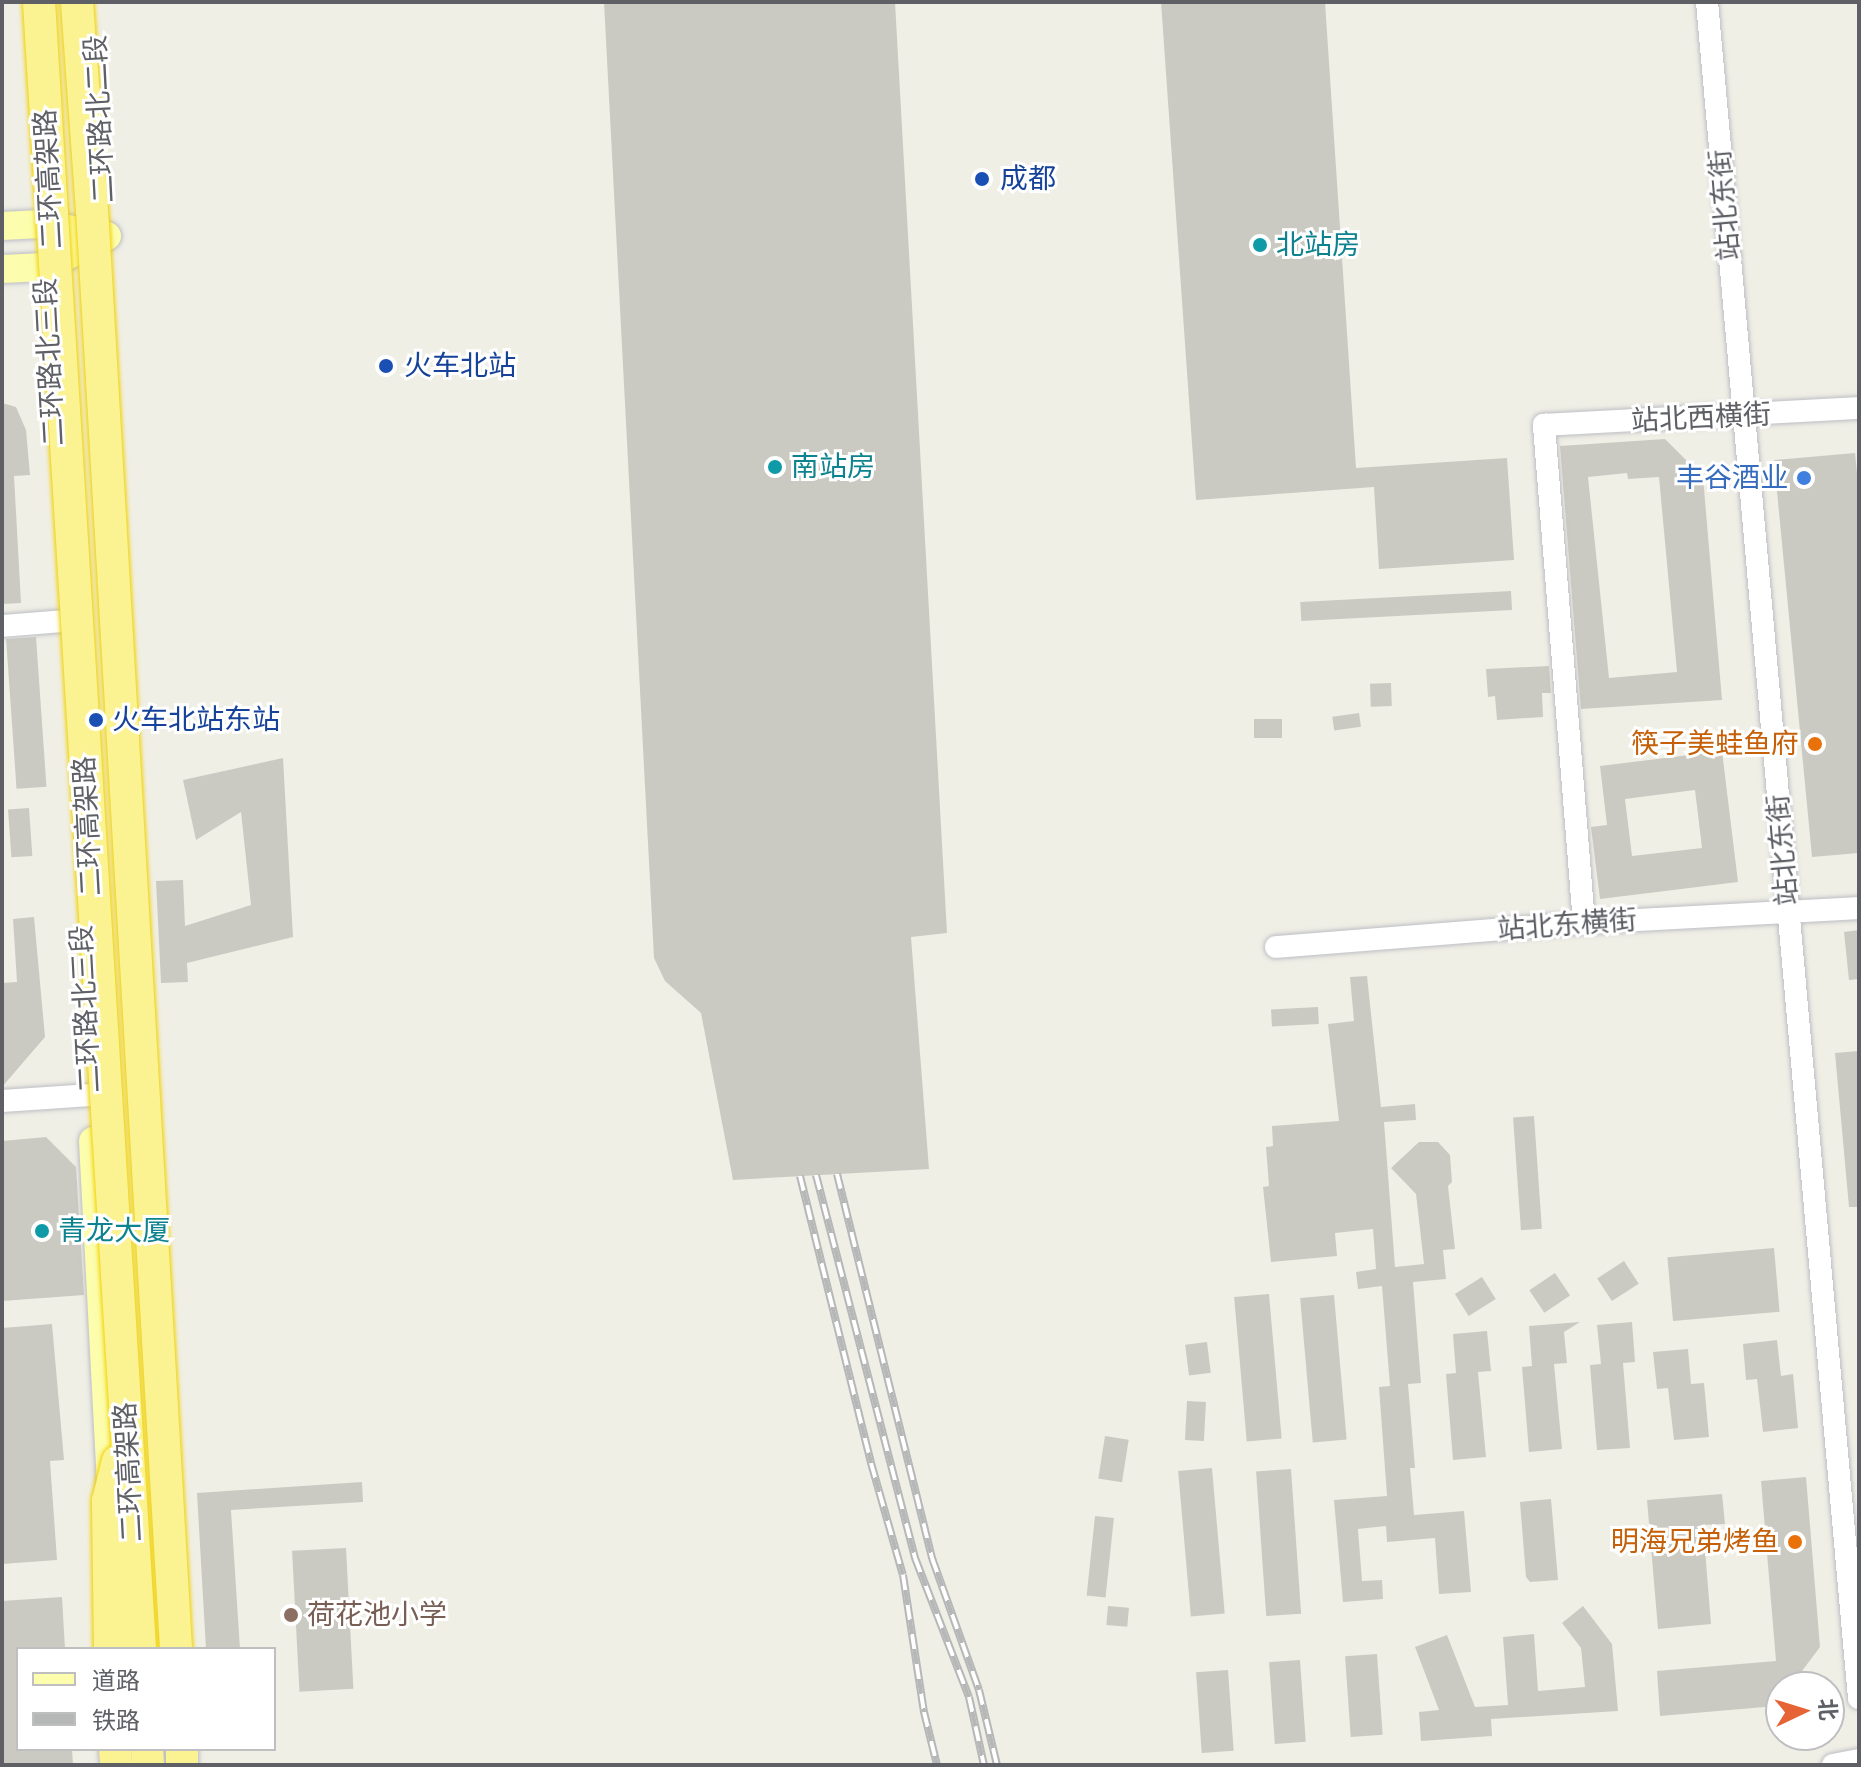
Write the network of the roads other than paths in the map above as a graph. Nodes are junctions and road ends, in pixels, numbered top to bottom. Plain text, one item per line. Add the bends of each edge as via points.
1 (27, 2) edge
2 (39, 2) edge
3 (77, 2) edge
4 (93, 2) edge
5 (1707, 2) edge
6 (41, 224) junction
7 (2, 226) edge
8 (107, 236) junction
9 (44, 267) junction
10 (2, 269) edge
11 (1859, 408) edge
12 (1744, 417) junction
13 (64, 621) junction
14 (2, 626) edge
15 (1859, 908) edge
16 (1789, 913) junction
17 (1584, 923) junction
18 (1276, 947) dead end
19 (91, 1095) junction
20 (2, 1101) edge
21 (126, 1431) junction
22 (110, 1647) edge
23 (122, 1647) edge
24 (140, 1647) edge
25 (176, 1647) edge
26 (187, 1647) edge
27 (1859, 1698) edge
28 (1859, 1760) edge
29 (1833, 1765) edge

1 - 6 main road
2 - 21 highway, 二环高架路, bridge
3 - 25 highway, 二环高架路, bridge
4 - 8 main road, 二环路北二段
5 - 12 street, 站北东街
6 - 7 main road
6 - 8 main road
6 - 9 main road, 二环路北三段
8 - 9 main road
8 - 26 main road
9 - 10 main road
9 - 13 main road, 二环路北三段
11 - 12 street, 站北西横街
12 - 16 street, 站北东街
12 - 17 street, 站北西横街 via 1544,425
13 - 14 street
13 - 19 main road, 二环路北三段
15 - 16 street, 站北东横街
16 - 17 street, 站北东横街
16 - 27 street, 站北东街
17 - 18 street, 站北东横街
19 - 20 street
19 - 23 main road, 二环路北三段
21 - 22 highway, bridge via 108,1501
21 - 24 highway, 二环高架路, bridge
28 - 29 street

